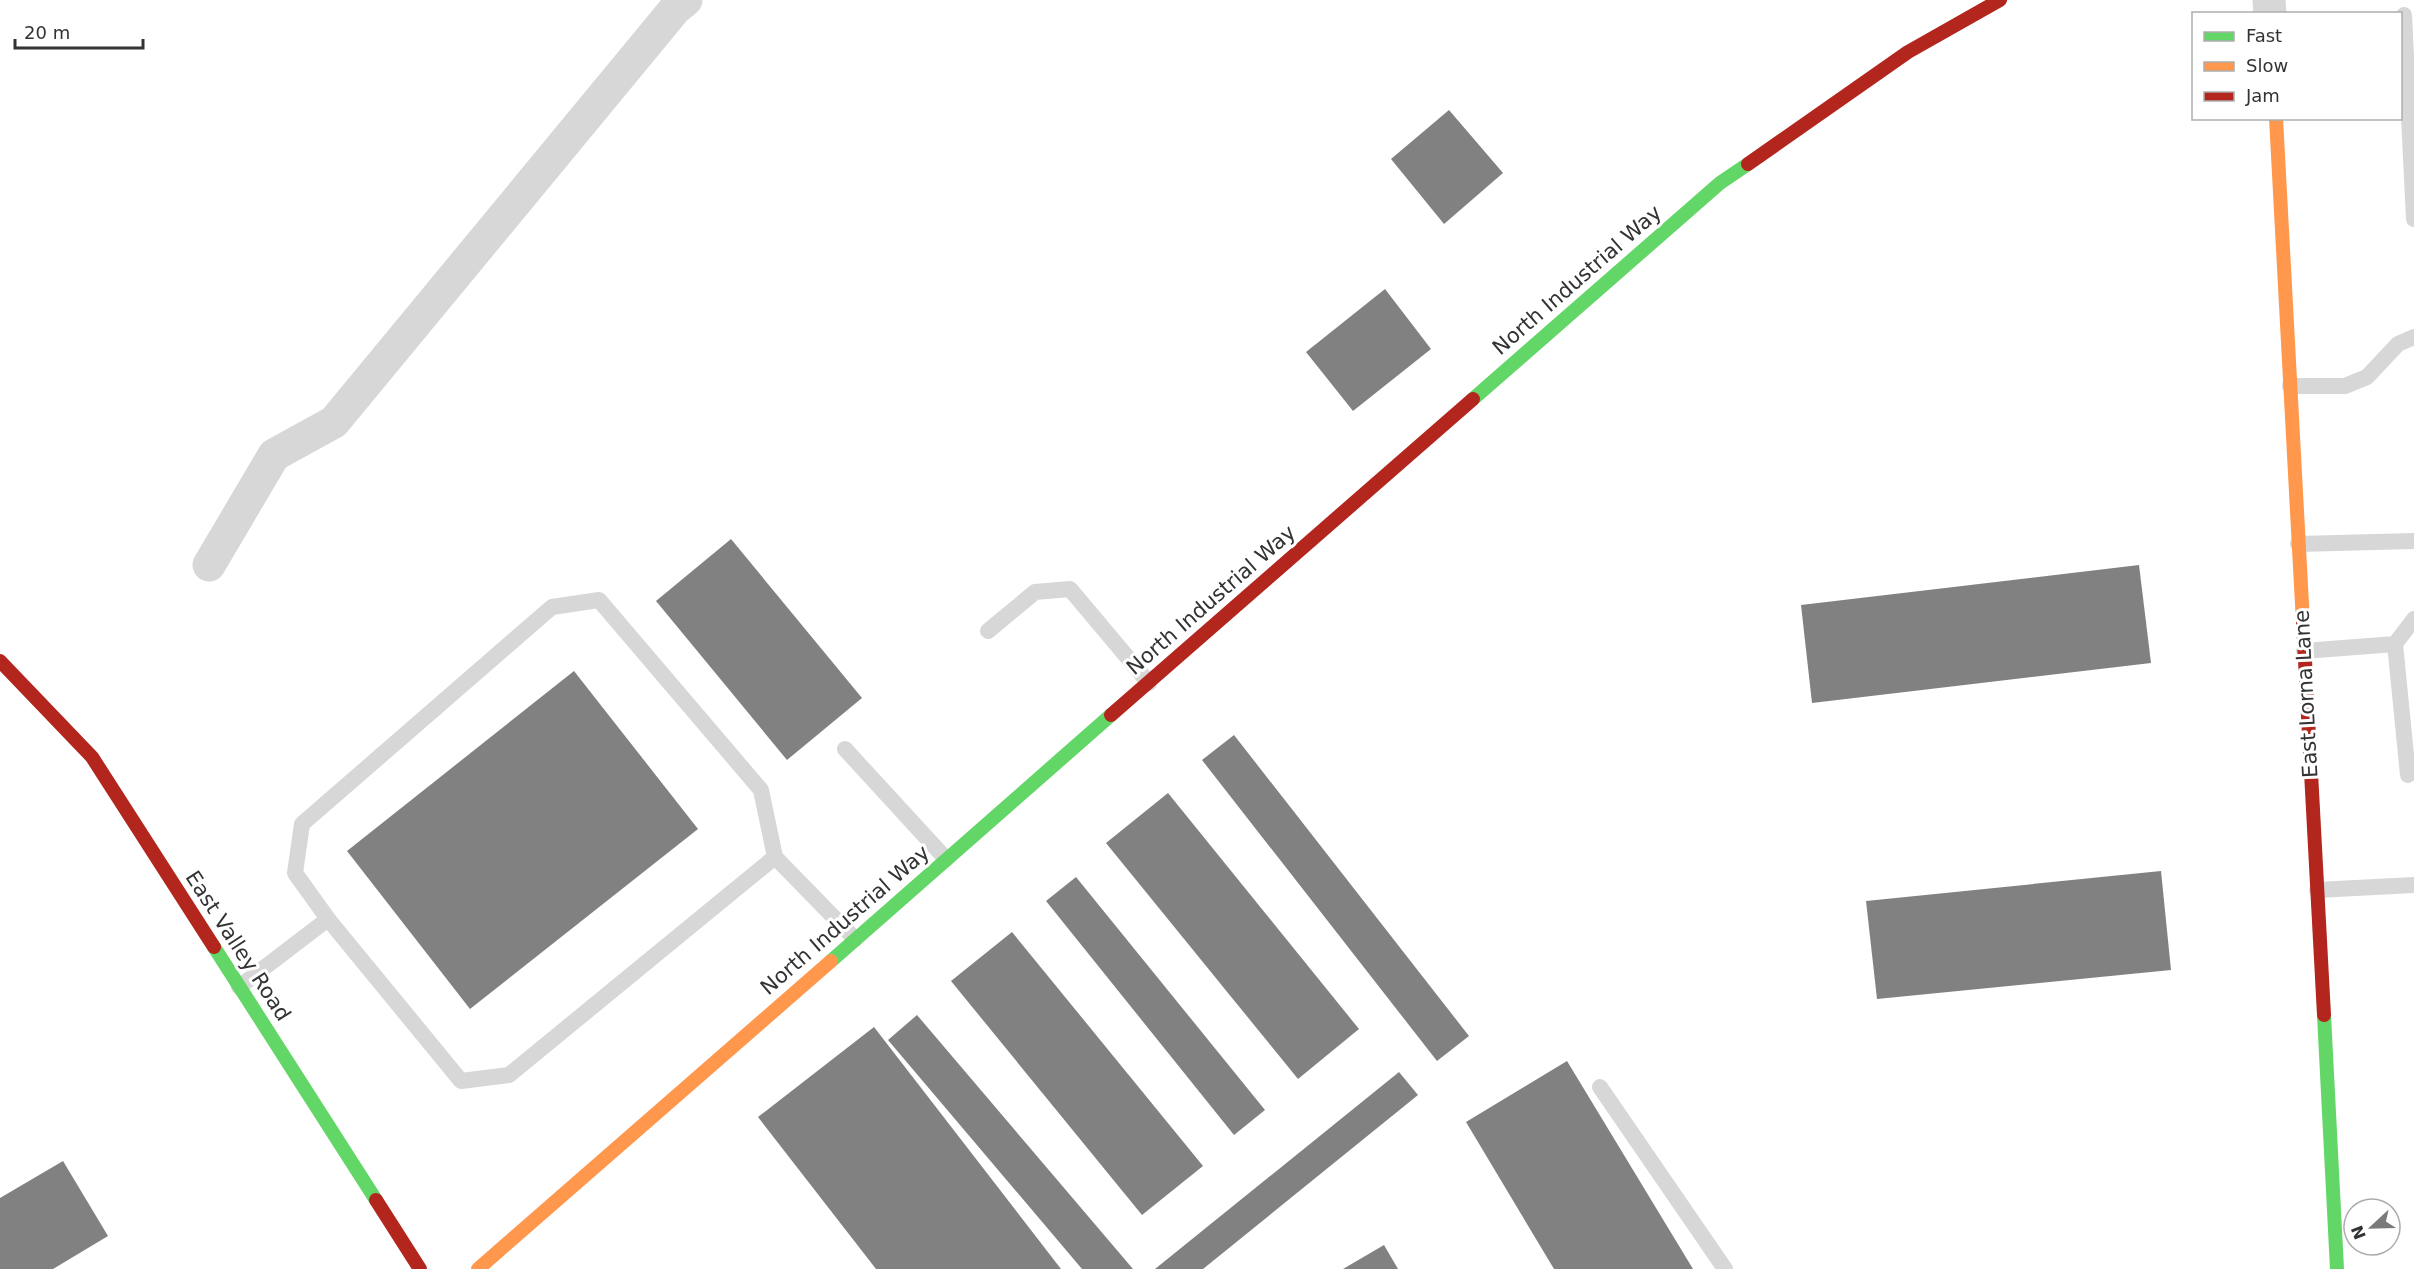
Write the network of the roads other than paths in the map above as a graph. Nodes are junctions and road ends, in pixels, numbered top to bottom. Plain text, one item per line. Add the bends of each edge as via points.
1 (687, 0) edge
2 (2000, 0) edge
3 (2406, 16) edge
4 (2276, 120) edge
5 (2414, 219) edge
6 (2414, 337) edge
7 (2290, 386) junction
8 (2414, 541) edge
9 (2298, 544) junction
10 (209, 565) dead end
11 (2414, 620) edge
12 (988, 631) dead end
13 (2395, 644) junction
14 (2304, 651) junction
15 (0, 660) edge
16 (1149, 683) junction
17 (844, 749) dead end
18 (2408, 775) dead end
19 (775, 856) junction
20 (946, 859) junction
21 (2414, 885) edge
22 (2317, 890) junction
23 (328, 919) junction
24 (855, 939) junction
25 (239, 987) junction
26 (1600, 1086) dead end
27 (420, 1269) edge
28 (478, 1269) edge
29 (1725, 1269) edge
30 (2337, 1269) edge

1 - 10 street via 667,18 334,422 274,455
2 - 16 street, North Industrial Way via 1908,52 1720,183
3 - 5 lane
4 - 7 street, East Lorna Lane
6 - 7 lane via 2398,344 2367,377 2345,386
7 - 9 street, East Lorna Lane
8 - 9 lane
9 - 14 street, East Lorna Lane
11 - 13 lane
12 - 16 lane via 1035,592 1070,590
13 - 14 lane
13 - 18 lane
14 - 22 street, East Lorna Lane
15 - 25 street, East Valley Road via 92,757
16 - 20 street, North Industrial Way
17 - 20 lane
19 - 23 lane via 509,1075 461,1081
19 - 23 lane via 761,790 599,600 552,608 302,824 295,873
19 - 24 lane
20 - 24 street, North Industrial Way
21 - 22 lane
22 - 30 street, East Lorna Lane
23 - 25 lane
24 - 28 street, North Industrial Way
25 - 27 street, East Valley Road
26 - 29 lane

